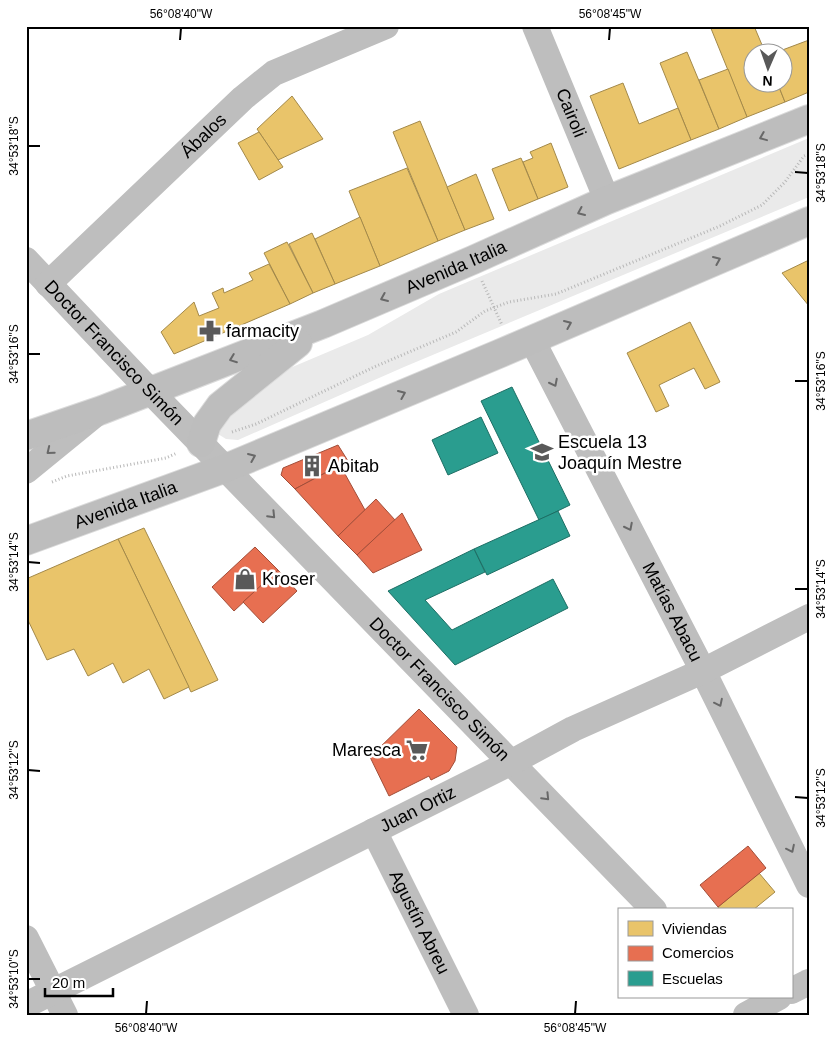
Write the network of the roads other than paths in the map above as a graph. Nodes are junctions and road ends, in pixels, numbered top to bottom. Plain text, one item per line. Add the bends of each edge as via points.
1 (386, 26) edge
2 (534, 26) edge
3 (809, 119) edge
4 (607, 200) junction
5 (809, 221) edge
6 (26, 260) edge
7 (48, 284) junction
8 (323, 324) junction
9 (532, 340) junction
10 (150, 391) junction
11 (102, 410) junction
12 (26, 436) edge
13 (201, 443) junction
14 (226, 468) junction
15 (26, 471) edge
16 (26, 542) edge
17 (809, 617) edge
18 (703, 670) junction
19 (512, 762) junction
20 (374, 831) junction
21 (809, 886) edge
22 (652, 908) edge
23 (26, 938) edge
24 (809, 982) edge
25 (792, 990) edge
26 (53, 991) junction
27 (26, 1004) edge
28 (65, 1015) edge
29 (466, 1015) edge

1 - 7 street, Ábalos via 274,73 243,98
2 - 4 street, Cairoli
3 -> 4 main road, Avenida Italia
4 -> 8 main road, Avenida Italia
9 -> 5 main road, Avenida Italia
6 - 7 street, Doctor Francisco Simón
7 - 10 street, Doctor Francisco Simón
8 -> 10 main road, Avenida Italia
8 - 13 main road via 220,406 207,424
14 -> 9 main road, Avenida Italia
9 -> 18 street, Matías Abacu
10 - 11 main road, Avenida Italia
10 - 13 street, Doctor Francisco Simón
11 - 12 main road, Avenida Italia
11 -> 15 street, Avenida Italia
13 - 14 street
14 - 16 main road, Avenida Italia
14 -> 19 street, Doctor Francisco Simón
17 - 18 street, Juan Ortiz
18 - 19 street, Juan Ortiz via 573,729
18 -> 21 street, Matías Abacu
19 - 20 street, Juan Ortiz
19 -> 22 street, Doctor Francisco Simón
20 - 26 street, Juan Ortiz
20 - 29 street, Agustín Abreu
23 - 26 street
24 - 25 street
26 - 27 street, Juan Ortiz
26 - 28 street

